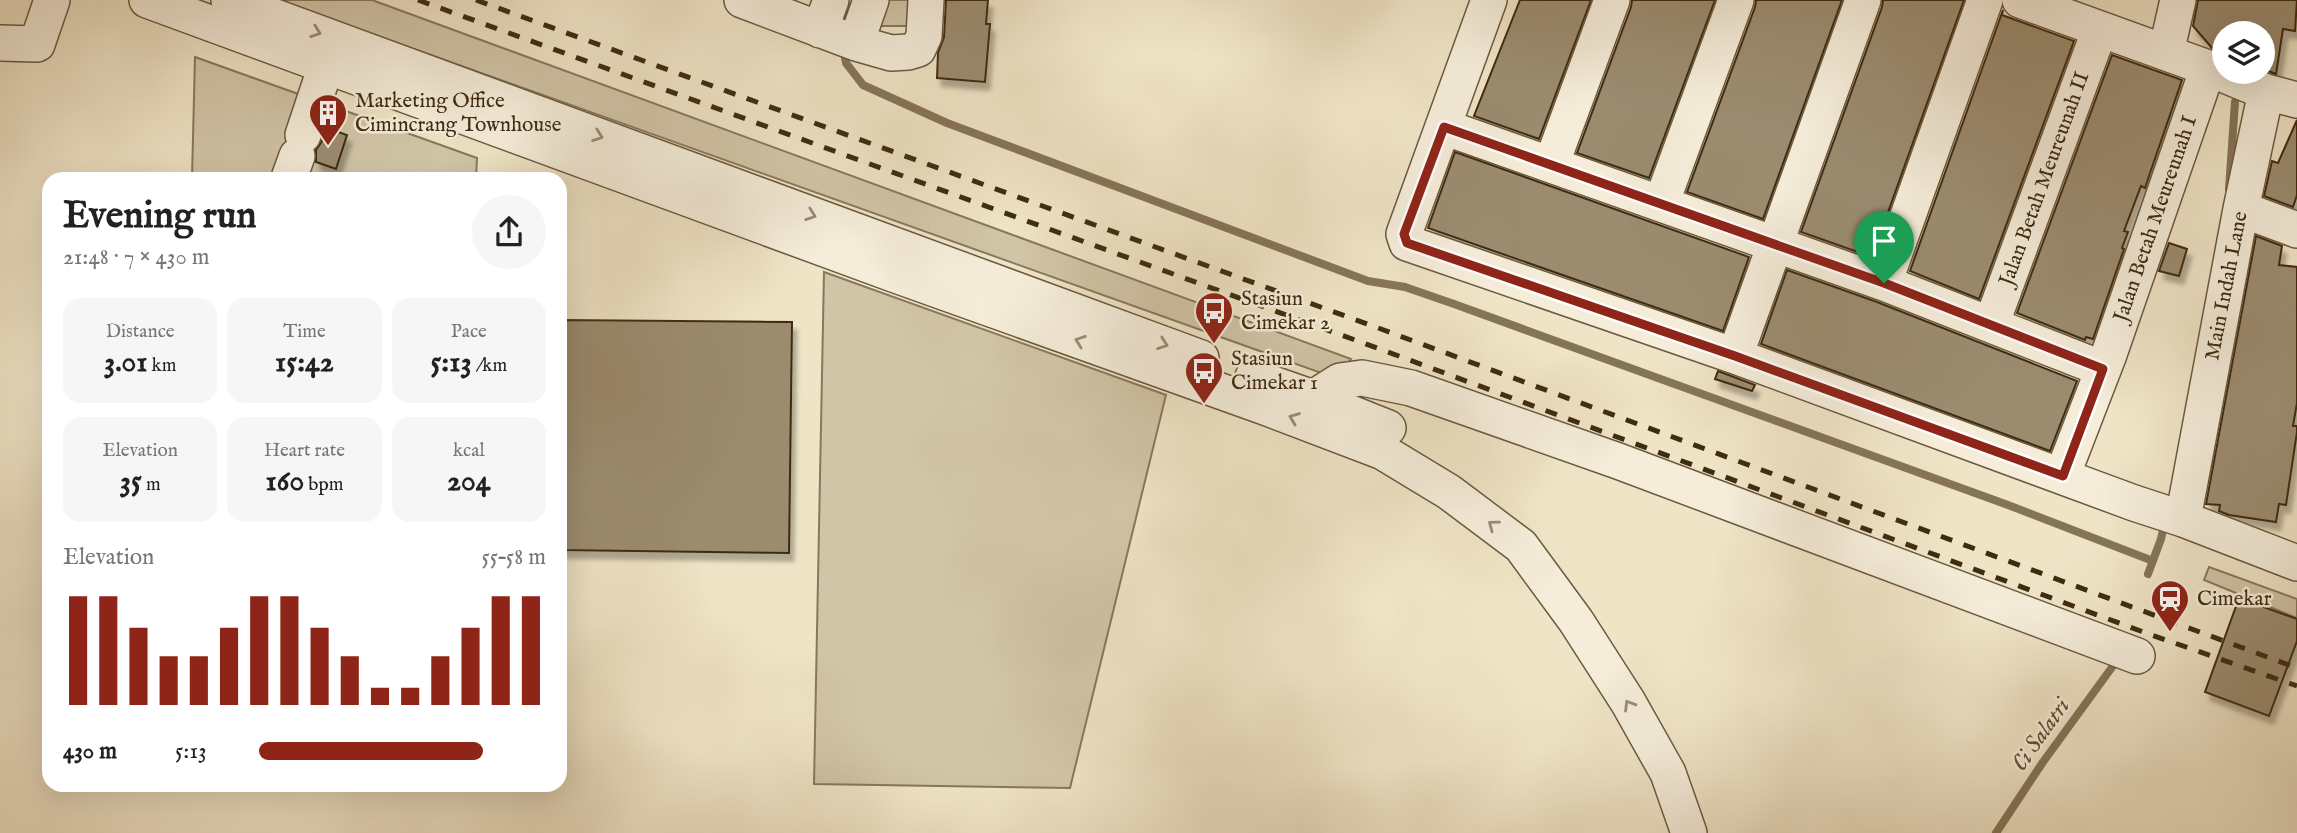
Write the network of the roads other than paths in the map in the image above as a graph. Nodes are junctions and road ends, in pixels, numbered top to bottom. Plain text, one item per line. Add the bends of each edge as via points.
1 (52, 0) edge
2 (147, 0) edge
3 (229, 0) edge
4 (742, 0) edge
5 (872, 0) edge
6 (926, 0) edge
7 (1489, 0) edge
8 (1612, 0) edge
9 (1736, 0) edge
10 (1863, 0) edge
11 (1985, 0) edge
12 (2020, 0) edge
13 (2178, 0) edge
14 (833, 28) edge
15 (2100, 32) junction
16 (0, 43) edge
17 (2166, 53) junction
18 (326, 66) junction
19 (2212, 70) edge
20 (2212, 82) edge
21 (2256, 84) edge
22 (2289, 95) edge
23 (1444, 127) junction
24 (297, 157) edge
25 (1551, 165) junction
26 (1661, 204) junction
27 (2241, 209) junction
28 (2297, 230) edge
29 (1776, 244) junction
30 (897, 261) junction
31 (1884, 283) junction
32 (1992, 325) junction
33 (1735, 356) junction
34 (2103, 369) junction
35 (1313, 398) junction
36 (2063, 476) junction
37 (2182, 519) junction
38 (2295, 553) edge
39 (2137, 656) dead end
40 (1689, 833) edge
41 (1711, 833) edge

1 - 16 street via 37,44
2 - 18 street
3 -> 30 street
4 - 14 street
5 - 14 street
6 - 14 street via 924,36 918,49 891,53
7 - 23 street
8 - 25 street
9 - 26 street
10 - 29 street
11 - 31 street
12 - 15 street
13 - 17 street
15 - 17 street
15 - 32 street, Jalan Betah Meureunah II
17 - 19 street
18 - 24 street
18 - 30 street
20 - 34 street, Jalan Betah Meureunah I
21 - 22 street
22 - 27 street, Main Indah Lane
23 - 25 street
23 - 33 street via 1404,234 1407,243
25 - 26 street
26 - 29 street
27 - 28 street
27 - 37 street, Main Indah Lane
29 - 31 street
29 - 33 street
30 -> 35 street
40 -> 30 street via 1668,773 1576,621 1521,546 1449,492 1383,452
31 - 32 street
32 - 34 street
33 - 36 street
34 - 36 street, Jalan Betah Meureunah I
35 - 39 street via 1340,381 1362,378 1411,388
35 - 41 street via 1389,429 1456,469 1536,528 1598,610 1648,690 1690,768
36 - 37 street
37 - 38 street

